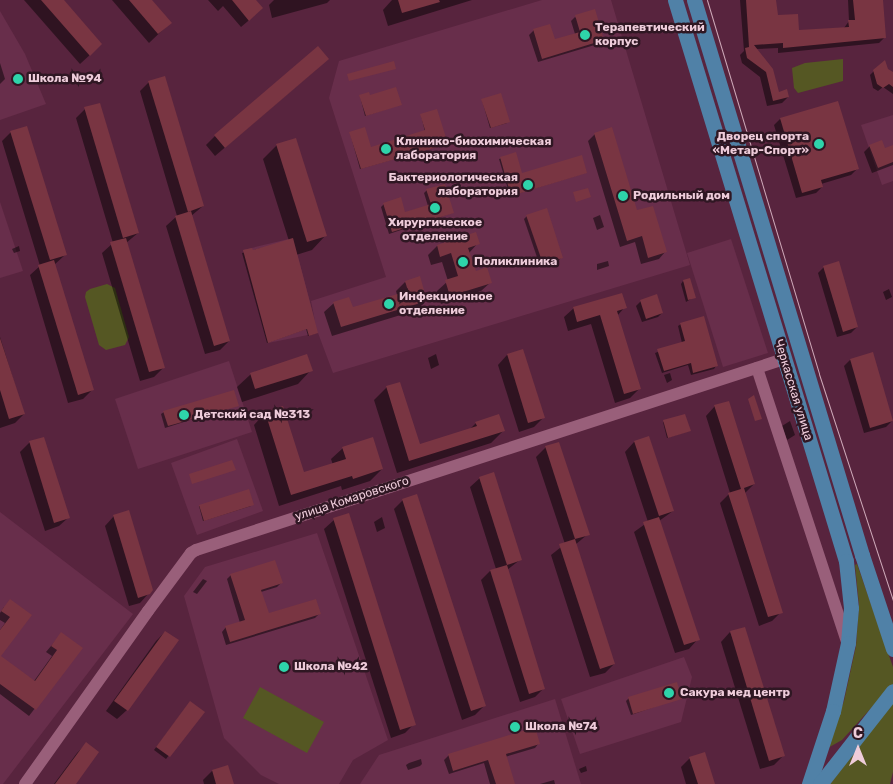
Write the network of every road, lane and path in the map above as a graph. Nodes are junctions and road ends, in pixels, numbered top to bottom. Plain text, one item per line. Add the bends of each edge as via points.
1 (675, 0) edge
2 (694, 0) edge
3 (801, 353) junction
4 (784, 359) junction
5 (757, 368) junction
6 (848, 643) junction
7 (893, 649) edge
8 (893, 691) edge
9 (25, 784) edge
10 (809, 784) edge
11 (820, 784) edge

1 - 4 main road, Черкасская улица
2 - 3 main road, Черкасская улица
3 - 4 main road
3 - 7 main road, Черкасская улица
4 - 5 street, улица Комаровского
4 - 6 main road, Черкасская улица via 846,561 851,608
5 - 6 street
5 - 9 street, улица Комаровского via 196,550 148,611
6 - 10 main road, Черкасская улица via 833,710
8 - 11 main road

